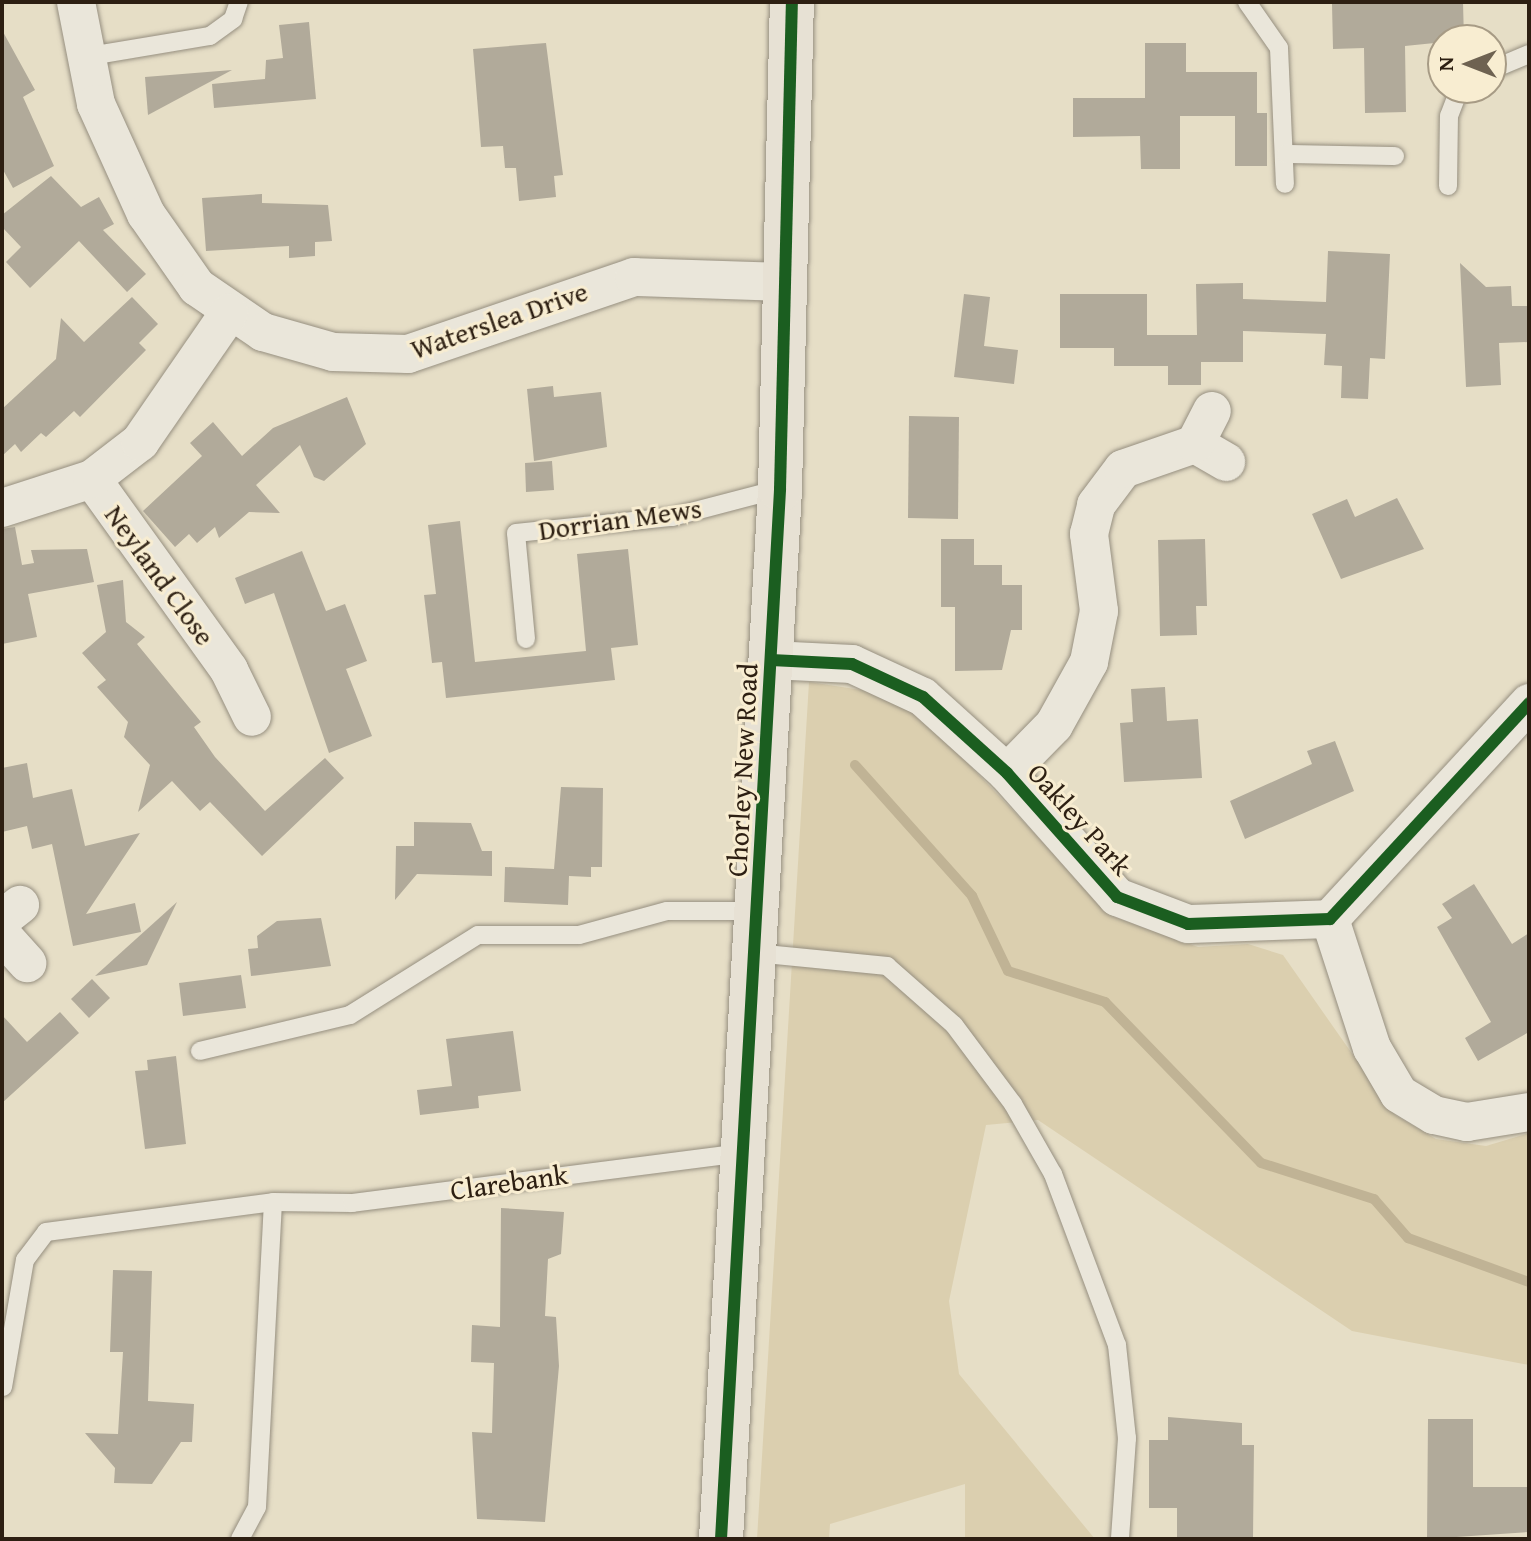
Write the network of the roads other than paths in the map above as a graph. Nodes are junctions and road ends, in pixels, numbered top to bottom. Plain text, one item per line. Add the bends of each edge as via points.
1 (76, 2) edge
2 (239, 2) edge
3 (792, 2) edge
4 (1247, 2) edge
5 (1529, 54) edge
6 (84, 57) junction
7 (1507, 63) edge
8 (1454, 104) edge
9 (1286, 154) junction
10 (1395, 156) dead end
11 (1285, 184) dead end
12 (1448, 186) dead end
13 (788, 282) junction
14 (229, 313) junction
15 (1212, 411) dead end
16 (92, 479) junction
17 (780, 489) junction
18 (2, 508) edge
19 (526, 639) dead end
20 (771, 660) junction
21 (1529, 703) edge
22 (252, 717) dead end
23 (1007, 773) junction
24 (1330, 919) junction
25 (8, 920) edge
26 (757, 932) junction
27 (27, 963) dead end
28 (200, 1051) dead end
29 (1529, 1112) edge
30 (745, 1153) junction
31 (273, 1202) junction
32 (3, 1387) edge
33 (240, 1539) edge
34 (721, 1539) edge
35 (1120, 1539) edge

1 - 6 street, Waterslea Drive
2 - 6 lane via 233,19 210,36
3 - 13 main road, Chorley New Road
4 - 9 lane via 1279,48
5 - 7 lane
6 - 14 street, Waterslea Drive via 111,147 139,203 170,254
8 - 12 lane
9 - 10 lane
9 - 11 lane
13 - 14 street, Waterslea Drive via 634,277 443,345 371,356 300,344
13 - 17 main road, Chorley New Road
14 - 16 street via 162,419
15 - 23 street, Oakley Park via 1210,453 1123,469 1096,505 1089,534 1099,611 1089,662 1054,725
16 - 18 street
16 - 22 street, Neyland Close via 243,663
17 - 19 lane, Dorrian Mews via 672,517 516,533
17 - 20 main road, Chorley New Road
20 - 23 street, Oakley Park via 838,661 895,681
20 - 26 main road, Chorley New Road
21 - 24 street
23 - 24 street, Oakley Park via 1079,861 1138,909 1188,924
24 - 29 street via 1372,1048 1399,1094 1434,1115 1467,1122
25 - 27 street
26 - 28 lane via 667,911 579,935 478,935 350,1015
26 - 30 main road, Chorley New Road
26 - 35 lane via 887,966 954,1025 1013,1104 1053,1174 1117,1345 1127,1438
30 - 31 lane, Clarebank via 352,1203
30 - 34 main road, Chorley New Road
31 - 32 lane, Clarebank via 46,1232 25,1260
31 - 33 lane via 257,1507

